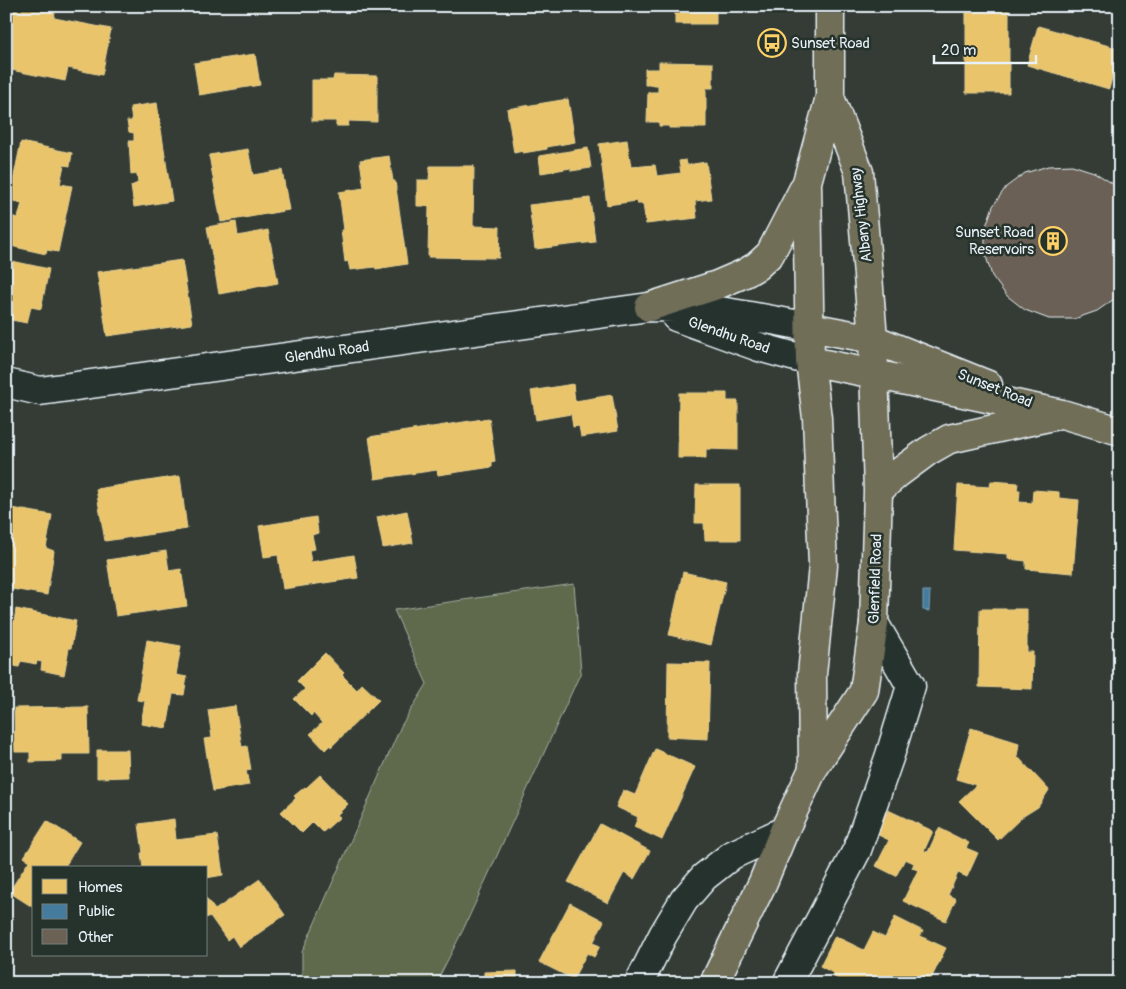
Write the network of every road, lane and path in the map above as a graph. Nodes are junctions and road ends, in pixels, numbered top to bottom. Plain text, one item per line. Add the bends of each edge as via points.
1 (830, 6) edge
2 (830, 96) junction
3 (807, 182) junction
4 (649, 307) junction
5 (810, 327) junction
6 (873, 338) junction
7 (810, 361) junction
8 (874, 374) junction
9 (6, 383) edge
10 (1062, 414) junction
11 (1120, 431) edge
12 (878, 491) junction
13 (874, 623) junction
14 (813, 769) junction
15 (784, 831) junction
16 (639, 983) edge
17 (714, 983) edge
18 (787, 983) edge

1 - 2 main road, Albany Highway
2 - 3 main road, Albany Highway
2 - 6 main road, Albany Highway via 859,172
3 - 4 main road via 770,254 757,266 717,285
3 - 5 main road, Albany Highway
4 - 5 street, Glendhu Road via 701,308
4 - 7 street, Glendhu Road via 759,347
4 - 9 street, Glendhu Road via 40,391
5 - 6 main road, Sunset Road
5 - 7 main road, Albany Highway
6 - 8 main road, Albany Highway
6 - 10 main road, Sunset Road
7 - 8 main road, Sunset Road
7 - 14 main road, Glenfield Road via 823,566 812,674
8 - 10 main road, Sunset Road
8 - 12 main road, Glenfield Road
10 - 11 main road, Sunset Road
10 - 12 main road via 949,438
12 - 13 main road, Glenfield Road
13 - 14 main road, Glenfield Road via 864,691
13 - 18 street via 911,686 857,850
14 - 15 main road, Glenfield Road
15 - 16 street via 732,855 704,877 684,900
15 - 17 main road, Glenfield Road

